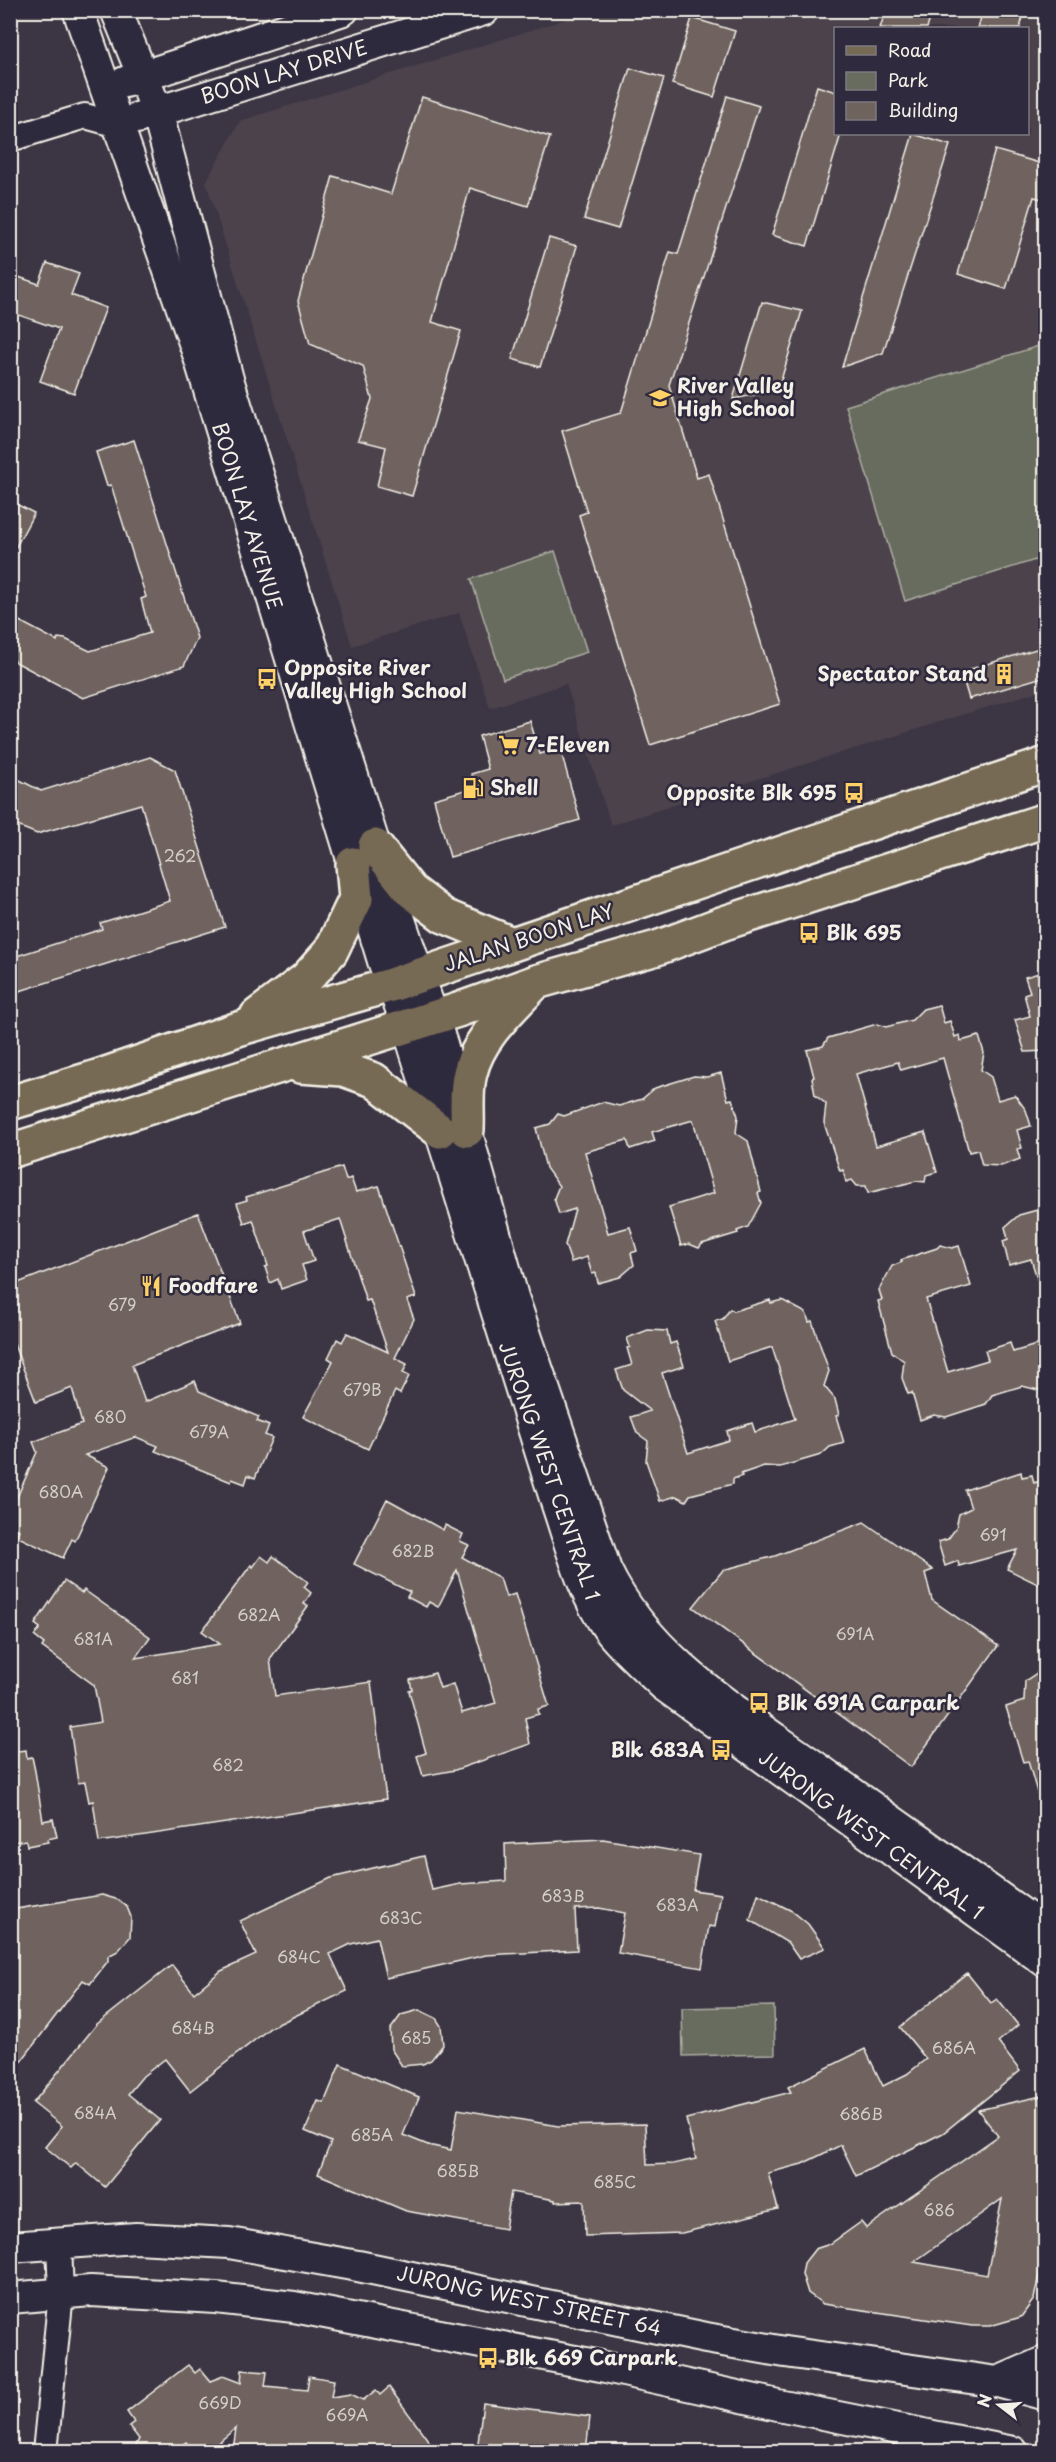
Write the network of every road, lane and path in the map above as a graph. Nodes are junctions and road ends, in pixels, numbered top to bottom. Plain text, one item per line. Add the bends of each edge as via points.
1 (78, 10) edge
2 (116, 10) edge
3 (343, 10) edge
4 (484, 10) edge
5 (142, 75) junction
6 (105, 89) junction
7 (157, 111) junction
8 (85, 116) junction
9 (118, 125) junction
10 (10, 139) edge
11 (1046, 764) edge
12 (1046, 820) edge
13 (364, 855) junction
14 (512, 944) junction
15 (405, 980) junction
16 (536, 982) junction
17 (420, 1022) junction
18 (241, 1028) junction
19 (286, 1064) junction
20 (10, 1103) edge
21 (454, 1130) junction
22 (10, 1151) edge
23 (1046, 1931) edge
24 (1046, 1962) edge
25 (59, 2244) junction
26 (10, 2247) edge
27 (61, 2293) junction
28 (10, 2298) edge
29 (1046, 2361) edge
30 (999, 2382) junction
31 (1046, 2394) edge
32 (45, 2451) edge
33 (1009, 2451) edge

1 - 6 street, BOON LAY AVENUE
2 - 5 street, BOON LAY AVENUE
3 - 5 street, BOON LAY DRIVE
4 - 7 street, BOON LAY DRIVE
5 - 6 street, BOON LAY DRIVE
5 - 7 street, BOON LAY AVENUE
6 - 8 street
6 - 9 street, BOON LAY AVENUE
7 - 9 street, BOON LAY DRIVE
7 - 13 street, BOON LAY AVENUE via 228,379
8 - 9 street
8 - 10 street
9 - 13 street, BOON LAY AVENUE
11 - 14 main road, JALAN BOON LAY
12 - 16 main road via 657,948
13 - 14 main road via 444,916
13 - 15 street, BOON LAY AVENUE
13 - 18 main road via 356,899 331,951 306,979
14 - 15 main road, JALAN BOON LAY
15 - 17 street, BOON LAY AVENUE
15 - 18 main road, JALAN BOON LAY
16 - 17 main road
16 - 21 main road via 480,1047
17 - 19 main road
17 - 21 street, JURONG WEST CENTRAL 1
18 - 20 main road, JALAN BOON LAY
19 - 21 main road via 343,1069 374,1080
19 - 22 main road
21 - 23 street, JURONG WEST CENTRAL 1 via 606,1570 630,1614 693,1678
21 - 24 street, JURONG WEST CENTRAL 1 via 577,1566 609,1630 663,1685
25 - 26 street, JURONG WEST STREET 64
25 - 27 street
25 - 30 street, JURONG WEST STREET 64 via 136,2238 229,2243 785,2352
27 - 28 street
27 - 32 street
27 - 33 street via 216,2298 294,2307
29 - 30 street
30 - 31 street, JURONG WEST STREET 64

